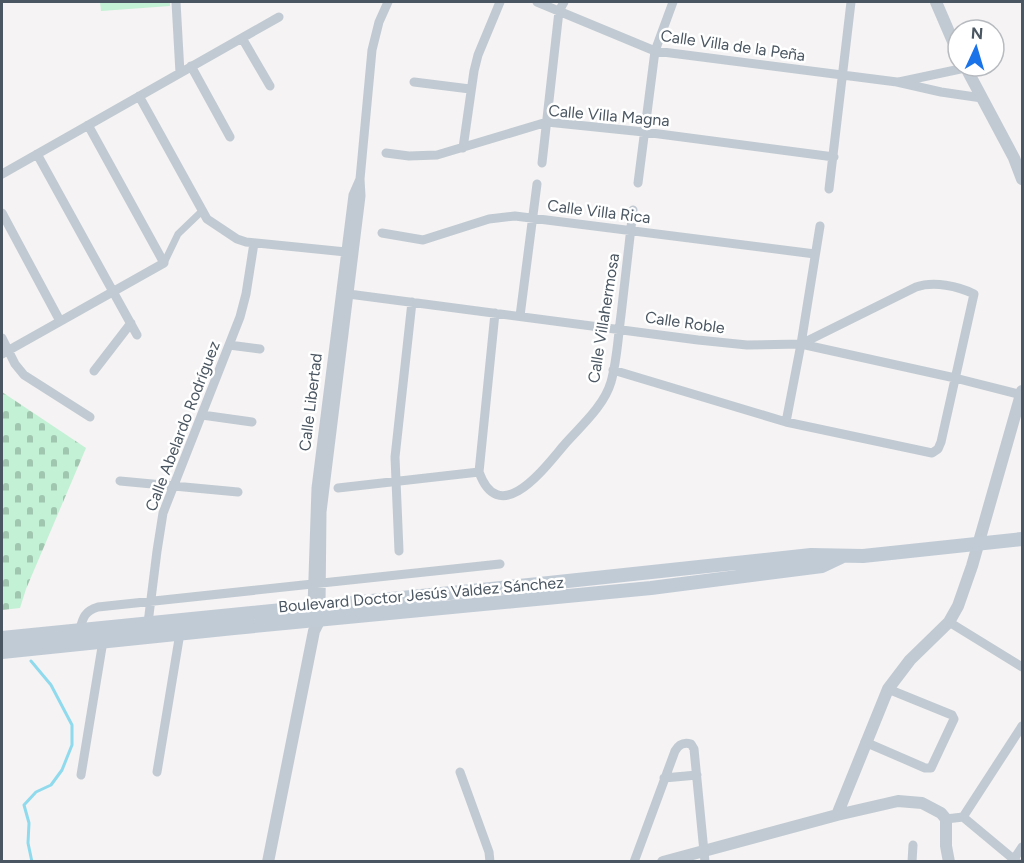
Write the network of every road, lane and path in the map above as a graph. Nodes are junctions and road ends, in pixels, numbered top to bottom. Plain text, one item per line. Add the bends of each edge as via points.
1 (176, 2) edge
2 (388, 2) edge
3 (500, 2) edge
4 (537, 2) edge
5 (564, 2) edge
6 (673, 2) edge
7 (851, 2) edge
8 (936, 2) edge
9 (559, 11) junction
10 (279, 17) dead end
11 (946, 25) edge
12 (242, 38) junction
13 (655, 51) junction
14 (192, 66) junction
15 (946, 71) edge
16 (180, 73) junction
17 (842, 76) junction
18 (971, 78) edge
19 (414, 82) dead end
20 (897, 82) junction
21 (270, 86) dead end
22 (470, 89) junction
23 (139, 96) junction
24 (982, 98) junction
25 (547, 122) junction
26 (88, 125) junction
27 (644, 132) junction
28 (230, 137) dead end
29 (463, 148) junction
30 (37, 153) junction
31 (386, 153) dead end
32 (834, 157) junction
33 (542, 163) dead end
34 (2, 174) edge
35 (360, 179) junction
36 (1023, 179) edge
37 (638, 183) dead end
38 (537, 184) dead end
39 (829, 189) dead end
40 (633, 210) dead end
41 (2, 213) edge
42 (204, 215) junction
43 (533, 218) junction
44 (820, 226) dead end
45 (631, 231) junction
46 (382, 233) dead end
47 (254, 243) junction
48 (346, 252) junction
49 (815, 254) junction
50 (164, 263) junction
51 (113, 292) junction
52 (345, 293) junction
53 (412, 302) junction
54 (495, 313) junction
55 (520, 316) junction
56 (60, 321) junction
57 (131, 323) junction
58 (620, 328) junction
59 (137, 335) dead end
60 (2, 338) edge
61 (801, 344) junction
62 (229, 345) junction
63 (260, 349) dead end
64 (5, 352) edge
65 (614, 370) junction
66 (94, 371) dead end
67 (955, 378) junction
68 (1022, 394) edge
69 (201, 415) junction
70 (90, 417) dead end
71 (252, 422) dead end
72 (786, 422) junction
73 (479, 472) junction
74 (120, 481) dead end
75 (395, 483) junction
76 (172, 486) junction
77 (338, 488) dead end
78 (238, 492) dead end
79 (1023, 539) edge
80 (979, 544) junction
81 (399, 551) dead end
82 (841, 557) junction
83 (500, 564) dead end
84 (569, 581) junction
85 (317, 583) junction
86 (572, 596) junction
87 (150, 601) junction
88 (315, 617) junction
89 (949, 622) junction
90 (148, 623) junction
91 (80, 629) junction
92 (180, 633) junction
93 (2, 638) edge
94 (57, 639) junction
95 (103, 641) junction
96 (2, 652) edge
97 (1023, 667) edge
98 (888, 689) junction
99 (1023, 726) edge
100 (865, 742) junction
101 (157, 772) dead end
102 (460, 772) dead end
103 (81, 775) dead end
104 (697, 775) junction
105 (664, 778) junction
106 (837, 815) junction
107 (963, 817) junction
108 (946, 819) junction
109 (914, 845) dead end
110 (1023, 847) edge
111 (705, 856) edge
112 (1016, 860) edge
113 (268, 861) edge
114 (490, 861) edge
115 (634, 861) edge
116 (663, 861) edge
117 (912, 861) edge
118 (950, 861) edge

1 - 16 street
2 - 35 street, Calle Libertad via 372,50
3 - 22 street via 478,55
4 - 9 street, Calle Villa de la Peña
5 - 9 street
6 - 13 street
7 - 17 street
8 - 11 street
9 - 13 street, Calle Villa de la Peña
9 - 25 street
10 - 12 street
12 - 14 street
12 - 21 street
13 - 17 street, Calle Villa de la Peña
13 - 27 street
14 - 16 street
14 - 28 street
15 - 20 street, Calle Villa de la Peña
16 - 23 street
17 - 20 street, Calle Villa de la Peña
17 - 32 street
18 - 24 street
19 - 22 street
20 - 24 street, Calle Villa de la Peña
22 - 29 street
23 - 26 street
23 - 42 street
24 - 36 street
25 - 27 street, Calle Villa Magna
25 - 29 street, Calle Villa Magna
25 - 33 street
26 - 30 street
26 - 50 street
27 - 32 street, Calle Villa Magna
27 - 37 street
29 - 31 street, Calle Villa Magna via 421,157
30 - 34 street
30 - 51 street
32 - 39 street
35 - 48 street, Calle Libertad via 353,195
35 - 52 street, Calle Libertad via 361,196
38 - 43 street
40 - 45 street, Calle Villahermosa
41 - 56 street
42 - 47 street via 237,239
42 - 50 street via 178,234
43 - 45 street, Calle Villa Rica
43 - 46 street, Calle Villa Rica via 503,216 423,240
43 - 55 street
44 - 49 street
45 - 49 street, Calle Villa Rica
45 - 58 street, Calle Villahermosa
47 - 48 street
47 - 62 street, Calle Abelardo Rodríguez via 244,304
48 - 52 street, Calle Libertad
49 - 61 street
50 - 51 street
51 - 56 street
51 - 57 street
52 - 53 street, Calle Roble
52 - 85 street, Calle Libertad via 317,533
53 - 54 street, Calle Roble
53 - 75 street via 396,430
54 - 55 street, Calle Roble
54 - 73 street
55 - 58 street, Calle Roble
56 - 64 street
57 - 59 street
57 - 66 street
58 - 61 street, Calle Roble via 747,345
58 - 65 street, Calle Villahermosa
60 - 64 street
61 - 67 street, Calle Roble
61 - 67 street via 916,286 933,284 972,293 974,299
61 - 72 street
62 - 63 street
62 - 69 street, Calle Abelardo Rodríguez
64 - 70 street via 24,375
65 - 72 street
65 - 73 street, Calle Villahermosa via 604,397 527,486 509,495 495,493 486,487
67 - 68 street, Calle Roble
67 - 72 street via 936,452
68 - 80 street
69 - 71 street
69 - 76 street, Calle Abelardo Rodríguez
73 - 75 street
74 - 76 street
75 - 77 street
75 - 81 street
76 - 78 street
76 - 87 street, Calle Abelardo Rodríguez via 160,527
79 - 80 main road, Boulevard Doctor Jesús Valdez Sánchez
80 - 82 main road, Boulevard Doctor Jesús Valdez Sánchez
80 - 89 street
82 - 84 main road, Boulevard Doctor Jesús Valdez Sánchez via 811,555
82 - 86 main road, Boulevard Doctor Jesús Valdez Sánchez via 806,569
83 - 85 street
84 - 86 main road
84 - 88 main road, Boulevard Doctor Jesús Valdez Sánchez
85 - 87 street
85 - 88 street, Calle Libertad
86 - 88 main road, Boulevard Doctor Jesús Valdez Sánchez
87 - 90 street, Calle Abelardo Rodríguez
87 - 91 street via 92,609 83,616
88 - 90 main road, Boulevard Doctor Jesús Valdez Sánchez
88 - 92 main road, Boulevard Doctor Jesús Valdez Sánchez
88 - 113 street, Calle Libertad
89 - 97 street
89 - 98 street via 910,660
90 - 91 main road, Boulevard Doctor Jesús Valdez Sánchez
91 - 94 main road, Boulevard Doctor Jesús Valdez Sánchez
92 - 95 main road, Boulevard Doctor Jesús Valdez Sánchez
92 - 101 street
93 - 94 main road, Boulevard Doctor Jesús Valdez Sánchez
94 - 95 main road, Boulevard Doctor Jesús Valdez Sánchez
94 - 96 main road, Boulevard Doctor Jesús Valdez Sánchez
95 - 103 street
98 - 100 street
98 - 100 street via 954,719 931,768
99 - 107 street
100 - 106 street
102 - 114 street
104 - 105 street
104 - 105 street via 694,749 685,743 677,747
104 - 111 street
105 - 115 street
106 - 108 street via 910,801 932,807
106 - 111 street
107 - 108 street
107 - 112 street
108 - 118 street
109 - 117 street
110 - 112 street
111 - 116 street

